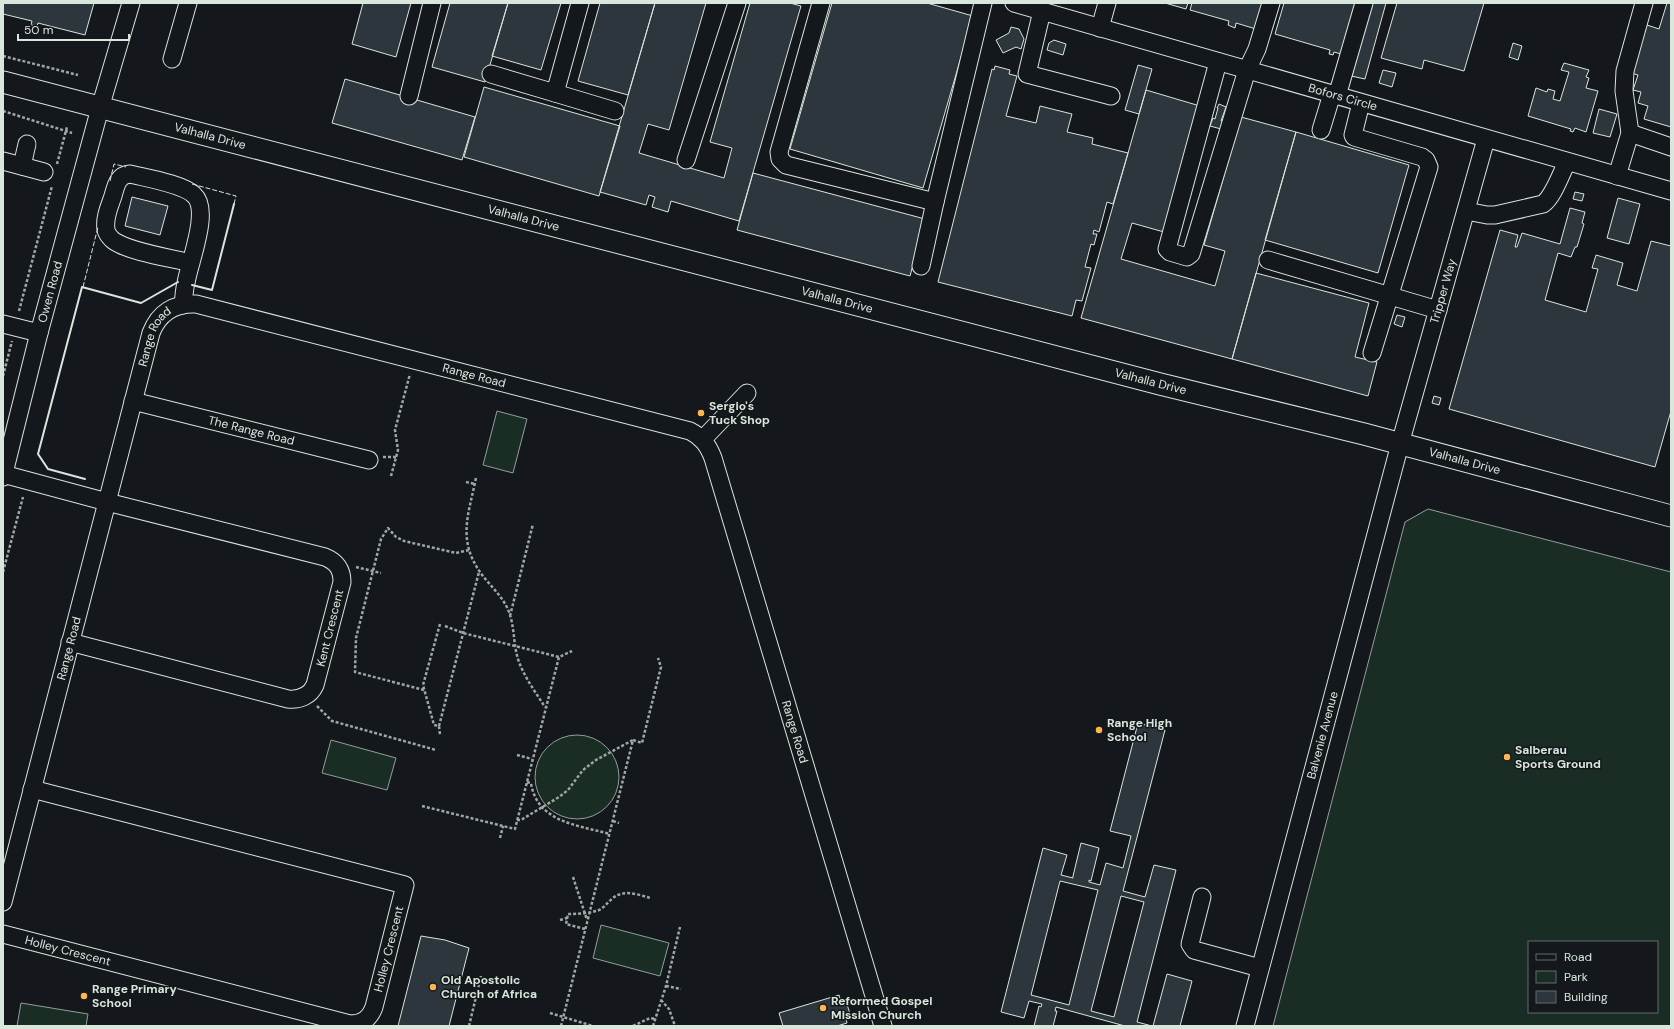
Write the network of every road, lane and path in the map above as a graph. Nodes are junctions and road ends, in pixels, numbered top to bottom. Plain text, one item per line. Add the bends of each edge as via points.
1 (131, 3) edge
2 (188, 3) edge
3 (432, 3) edge
4 (580, 3) edge
5 (737, 3) edge
6 (820, 3) edge
7 (983, 3) edge
8 (1014, 3) edge
9 (1107, 3) edge
10 (1271, 3) edge
11 (1364, 3) edge
12 (1644, 3) edge
13 (1042, 11) junction
14 (1100, 28) junction
15 (3, 56) edge
16 (172, 59) dead end
17 (1218, 62) junction
18 (1247, 70) junction
19 (491, 74) dead end
20 (78, 75) dead end
21 (3, 82) edge
22 (555, 94) junction
23 (1334, 95) junction
24 (409, 96) dead end
25 (1111, 96) dead end
26 (1361, 103) junction
27 (100, 108) junction
28 (3, 111) edge
29 (615, 111) dead end
30 (67, 127) dead end
31 (1321, 130) dead end
32 (66, 131) junction
33 (72, 133) dead end
34 (1630, 133) junction
35 (1486, 139) junction
36 (27, 144) dead end
37 (1671, 147) edge
38 (686, 160) dead end
39 (3, 161) edge
40 (1566, 162) junction
41 (22, 166) junction
42 (51, 174) junction
43 (1617, 176) junction
44 (1671, 191) edge
45 (935, 202) junction
46 (1466, 211) junction
47 (1268, 260) dead end
48 (191, 263) junction
49 (921, 266) dead end
50 (1389, 296) junction
51 (183, 305) junction
52 (1438, 310) junction
53 (20, 311) dead end
54 (3, 324) edge
55 (39, 333) junction
56 (13, 338) dead end
57 (1372, 353) dead end
58 (410, 371) dead end
59 (3, 376) edge
60 (747, 393) dead end
61 (134, 401) junction
62 (703, 440) junction
63 (1400, 444) junction
64 (369, 460) dead end
65 (3, 475) edge
66 (391, 476) dead end
67 (476, 478) dead end
68 (466, 482) dead end
69 (475, 484) junction
70 (23, 497) dead end
71 (107, 502) junction
72 (1671, 516) edge
73 (533, 524) dead end
74 (469, 550) junction
75 (350, 565) dead end
76 (372, 571) junction
77 (3, 572) edge
78 (479, 572) junction
79 (382, 573) dead end
80 (510, 617) junction
81 (440, 624) dead end
82 (445, 626) dead end
83 (464, 632) junction
84 (70, 642) junction
85 (516, 646) junction
86 (572, 651) dead end
87 (559, 657) junction
88 (658, 658) dead end
89 (424, 690) junction
90 (307, 696) junction
91 (546, 708) junction
92 (439, 726) junction
93 (440, 735) dead end
94 (633, 740) junction
95 (436, 750) dead end
96 (517, 755) dead end
97 (532, 759) junction
98 (527, 782) junction
99 (32, 789) junction
100 (422, 806) dead end
101 (541, 807) junction
102 (517, 820) junction
103 (613, 821) junction
104 (619, 823) dead end
105 (503, 826) junction
106 (610, 834) junction
107 (500, 838) dead end
108 (573, 876) dead end
109 (1202, 897) dead end
110 (651, 898) dead end
111 (3, 902) edge
112 (584, 912) junction
113 (590, 912) junction
114 (567, 918) junction
115 (560, 920) dead end
116 (587, 920) junction
117 (680, 928) dead end
118 (585, 929) junction
119 (3, 934) edge
120 (1260, 968) junction
121 (481, 976) dead end
122 (666, 986) junction
123 (681, 989) dead end
124 (661, 1000) junction
125 (550, 1013) dead end
126 (563, 1016) junction
127 (655, 1019) junction
128 (584, 1023) junction
129 (469, 1026) edge
130 (561, 1026) edge
131 (587, 1026) edge
132 (593, 1026) edge
133 (633, 1026) edge
134 (652, 1026) edge
135 (675, 1026) edge
136 (883, 1026) edge
137 (1245, 1026) edge

1 - 27 street, Owen Road
2 - 16 street
3 - 24 street
4 - 22 street
5 - 38 street
6 - 45 street via 779,152 780,159 786,165
7 - 45 street
8 - 13 street, Bofors Circle
9 - 14 street
10 - 18 street via 1257,49
11 - 23 street
12 - 34 street via 1625,71 1624,91
13 - 14 street, Bofors Circle
13 - 25 street via 1027,74
14 - 17 street, Bofors Circle
15 - 20 path
17 - 18 street, Bofors Circle
17 - 18 street via 1168,249 1170,252 1188,257
18 - 23 street, Bofors Circle
19 - 22 street
21 - 27 main road, Valhalla Drive
22 - 29 street
23 - 26 street, Bofors Circle
23 - 31 street
26 - 35 street, Bofors Circle
26 - 50 street via 1354,137 1422,157 1429,167
27 - 55 street, Owen Road
27 - 63 main road, Valhalla Drive
28 - 32 path
30 - 32 path
32 - 33 path
32 - 42 path
34 - 37 street
34 - 43 street
35 - 40 street, Bofors Circle
35 - 46 street, Tripper Way
36 - 41 street
39 - 41 street
40 - 43 street, Bofors Circle
40 - 46 street via 1558,182 1546,202 1542,204 1495,215
41 - 42 street
42 - 53 path
43 - 44 street, Bofors Circle
45 - 49 street
46 - 52 street, Tripper Way
47 - 50 street
48 - 48 street via 200,213 200,204 194,195 182,187 124,174 116,184 106,218 106,230 113,240 127,247
48 - 51 street
50 - 52 street
50 - 57 street
51 - 61 street, Range Road via 167,311 158,318
51 - 62 street, Range Road via 196,304 683,429
52 - 63 street, Tripper Way
54 - 55 street
55 - 65 street, Owen Road
56 - 59 path
58 - 66 path via 395,430 398,450
60 - 62 street
61 - 64 street, The Range Road
61 - 71 street, Range Road
62 - 136 street, Range Road via 709,448 715,466
63 - 72 main road, Valhalla Drive
63 - 120 street, Balvenie Avenue
65 - 71 street, Kent Crescent
67 - 69 path
68 - 69 path
69 - 74 path via 466,522
70 - 77 path
71 - 84 street, Range Road
71 - 90 street, Kent Crescent via 325,557 337,563 342,582 315,685
73 - 80 path
74 - 76 path via 456,553 404,541 388,528 380,539
74 - 78 path
75 - 76 path
76 - 79 path
76 - 89 path via 356,638 355,672
78 - 80 path via 500,597
78 - 83 path
80 - 85 path
81 - 89 path via 423,685
82 - 83 path
83 - 85 path
83 - 92 path
84 - 90 street via 288,699 301,699
84 - 99 street, Range Road
85 - 87 path
85 - 91 path via 518,662
86 - 87 path
87 - 91 path
88 - 94 path via 661,667 642,743
89 - 92 path via 434,725
90 - 95 path via 332,721
91 - 97 path
92 - 93 path
94 - 101 path via 596,760 568,790
94 - 103 path
96 - 97 path
97 - 98 path
98 - 101 path via 531,783 532,792
98 - 102 path
99 - 111 street, Range Road
99 - 119 street, Holley Crescent via 405,885 374,1007 368,1019 356,1024
100 - 105 path
101 - 102 path
101 - 106 path via 551,816 565,822
102 - 105 path via 515,829
103 - 104 path
103 - 106 path
105 - 107 path
106 - 113 path
108 - 112 path
109 - 120 street via 1190,944 1194,950
110 - 113 path via 622,893 602,909
112 - 113 path
112 - 114 path via 568,914
112 - 116 path
113 - 116 path
114 - 115 path
114 - 118 path via 566,924
116 - 118 path
117 - 122 path
118 - 126 path
120 - 137 street, Balvenie Avenue
121 - 129 path
122 - 123 path
122 - 124 path
124 - 127 path
124 - 135 path via 669,1008
125 - 126 path
126 - 128 path
126 - 130 path
127 - 133 path via 650,1018
127 - 134 path
128 - 131 path
128 - 132 path

